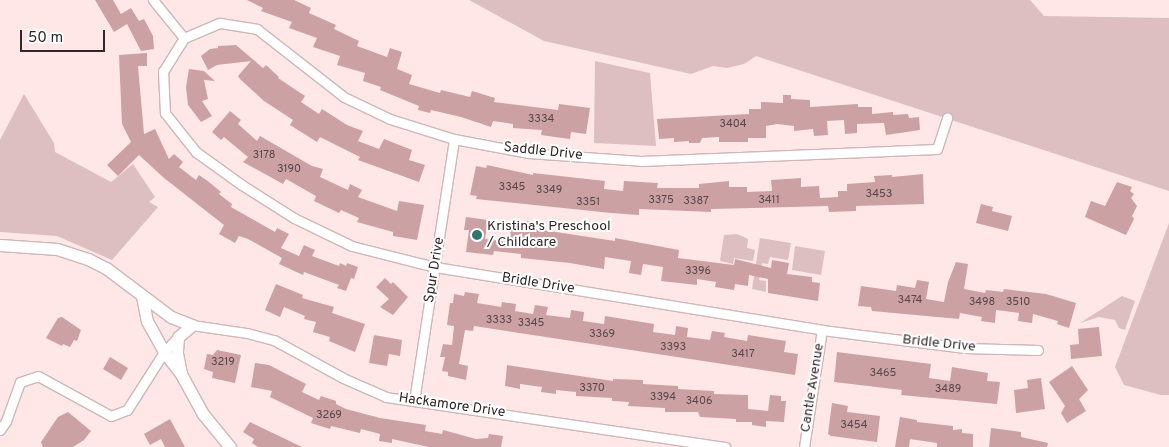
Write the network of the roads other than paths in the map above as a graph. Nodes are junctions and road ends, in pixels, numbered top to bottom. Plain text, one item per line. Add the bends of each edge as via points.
1 (153, 0) edge
2 (184, 38) junction
3 (947, 118) dead end
4 (454, 139) junction
5 (0, 245) edge
6 (435, 267) junction
7 (142, 296) junction
8 (192, 324) junction
9 (822, 330) junction
10 (178, 337) junction
11 (1038, 350) dead end
12 (164, 352) junction
13 (180, 374) junction
14 (414, 400) junction
15 (0, 430) edge
16 (230, 447) edge
17 (725, 447) edge
18 (804, 447) edge

1 - 2 street
2 - 4 street, Saddle Drive via 220,23 257,29 344,96 390,119
2 - 6 street, Bridle Drive via 163,71 165,113 196,152 294,218 344,242
3 - 4 street, Saddle Drive via 937,149 641,161 528,153
4 - 6 street, Spur Drive
5 - 7 street via 35,246 72,253 106,268
6 - 9 street, Bridle Drive
6 - 14 street, Spur Drive
7 - 8 street via 171,317
7 - 12 street via 147,321
8 - 10 street
8 - 14 street, Hackamore Drive via 274,340 343,378 386,397
9 - 11 street, Bridle Drive via 965,348
9 - 18 street, Cantle Avenue
10 - 12 street
10 - 13 street
12 - 13 street
12 - 15 street via 127,410 112,416 38,376 20,382
13 - 16 street via 203,414
14 - 17 street, Hackamore Drive

